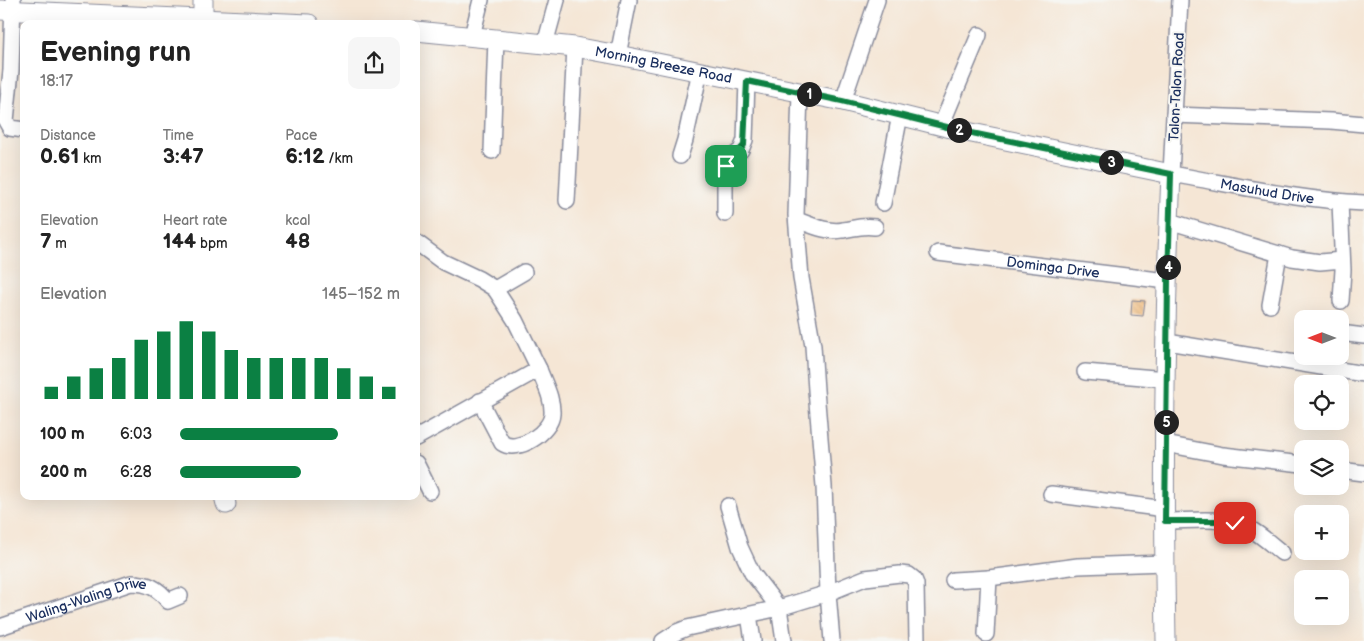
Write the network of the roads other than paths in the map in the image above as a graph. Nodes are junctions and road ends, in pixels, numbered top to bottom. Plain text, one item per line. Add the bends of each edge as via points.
1 (203, 0) edge
2 (481, 0) edge
3 (558, 0) edge
4 (629, 0) edge
5 (877, 0) edge
6 (1180, 0) edge
7 (9, 7) edge
8 (116, 20) edge
9 (144, 20) edge
10 (203, 20) edge
11 (420, 31) edge
12 (979, 35) dead end
13 (472, 36) junction
14 (496, 39) junction
15 (545, 44) junction
16 (575, 47) junction
17 (618, 55) junction
18 (6, 70) edge
19 (700, 71) junction
20 (747, 81) junction
21 (800, 93) junction
22 (842, 101) junction
23 (900, 115) junction
24 (1174, 115) junction
25 (1364, 124) edge
26 (941, 126) junction
27 (20, 129) edge
28 (492, 151) dead end
29 (680, 156) dead end
30 (1171, 174) junction
31 (567, 201) dead end
32 (1340, 202) junction
33 (1364, 203) edge
34 (883, 204) dead end
35 (725, 214) dead end
36 (797, 220) junction
37 (1169, 221) junction
38 (875, 227) dead end
39 (420, 245) edge
40 (938, 253) dead end
41 (1279, 254) junction
42 (1342, 260) junction
43 (524, 272) dead end
44 (1168, 281) junction
45 (496, 289) junction
46 (1342, 302) dead end
47 (1270, 304) dead end
48 (1349, 334) edge
49 (1364, 336) edge
50 (1167, 342) junction
51 (1294, 358) edge
52 (1335, 365) edge
53 (539, 369) junction
54 (1086, 372) dead end
55 (1364, 374) edge
56 (1166, 379) junction
57 (480, 401) junction
58 (420, 436) edge
59 (1165, 444) junction
60 (1294, 463) edge
61 (420, 471) edge
62 (1349, 471) edge
63 (1364, 473) edge
64 (430, 491) dead end
65 (1051, 494) dead end
66 (728, 506) dead end
67 (1165, 515) junction
68 (1282, 552) dead end
69 (1165, 563) junction
70 (989, 578) junction
71 (953, 580) dead end
72 (828, 592) junction
73 (174, 598) dead end
74 (779, 608) junction
75 (749, 615) junction
76 (0, 627) edge
77 (986, 634) dead end
78 (663, 641) edge
79 (753, 641) edge
80 (784, 641) edge
81 (832, 641) edge
82 (917, 641) edge
83 (1166, 641) edge

1 - 10 main road
2 - 13 street
3 - 15 street
4 - 17 street
5 - 22 street
6 - 24 street, Talon-Talon Road
7 - 8 main road
7 - 18 street
8 - 9 main road
11 - 13 main road, Morning Breeze Road
12 - 26 street
13 - 14 main road, Morning Breeze Road
14 - 15 main road, Morning Breeze Road
14 - 28 street
15 - 16 main road, Morning Breeze Road
16 - 17 main road, Morning Breeze Road
16 - 31 street
17 - 19 main road, Morning Breeze Road
18 - 27 street via 6,121 10,128
19 - 20 main road, Morning Breeze Road
19 - 29 street
20 - 21 main road, Morning Breeze Road
20 - 35 street via 745,140 741,150 727,163
21 - 22 main road, Morning Breeze Road
21 - 36 street
22 - 23 main road, Morning Breeze Road
23 - 26 main road, Morning Breeze Road
23 - 34 street
24 - 25 street
24 - 30 street, Talon-Talon Road
26 - 30 main road, Morning Breeze Road
30 - 32 street, Masuhud Drive
30 - 37 main road
32 - 33 street, Masuhud Drive
32 - 42 street
36 - 38 street via 833,230 860,225
36 - 72 street via 813,346
37 - 41 street
37 - 44 main road
39 - 45 street via 444,262
40 - 44 street, Dominga Drive
41 - 42 street via 1307,261
41 - 47 street
42 - 46 street
43 - 45 street
44 - 50 main road
45 - 53 street
48 - 49 street
50 - 51 street
50 - 56 main road
52 - 55 street
53 - 57 street
53 - 57 street via 551,402 552,416 546,428 529,441 508,447 502,443
54 - 56 street
56 - 59 main road
57 - 58 street
59 - 60 street
59 - 67 main road
61 - 64 street
62 - 63 street
65 - 67 street
66 - 74 street via 740,547 752,573
67 - 68 street via 1235,523 1260,535
67 - 69 main road
69 - 70 street via 1078,566
69 - 83 main road
70 - 71 street
70 - 77 street
72 - 74 street
72 - 81 street
72 - 82 street via 865,578 909,575 918,591
73 - 76 street, Waling-Waling Drive via 150,586 131,583
74 - 75 street
74 - 80 street
75 - 78 street via 687,628
75 - 79 street

